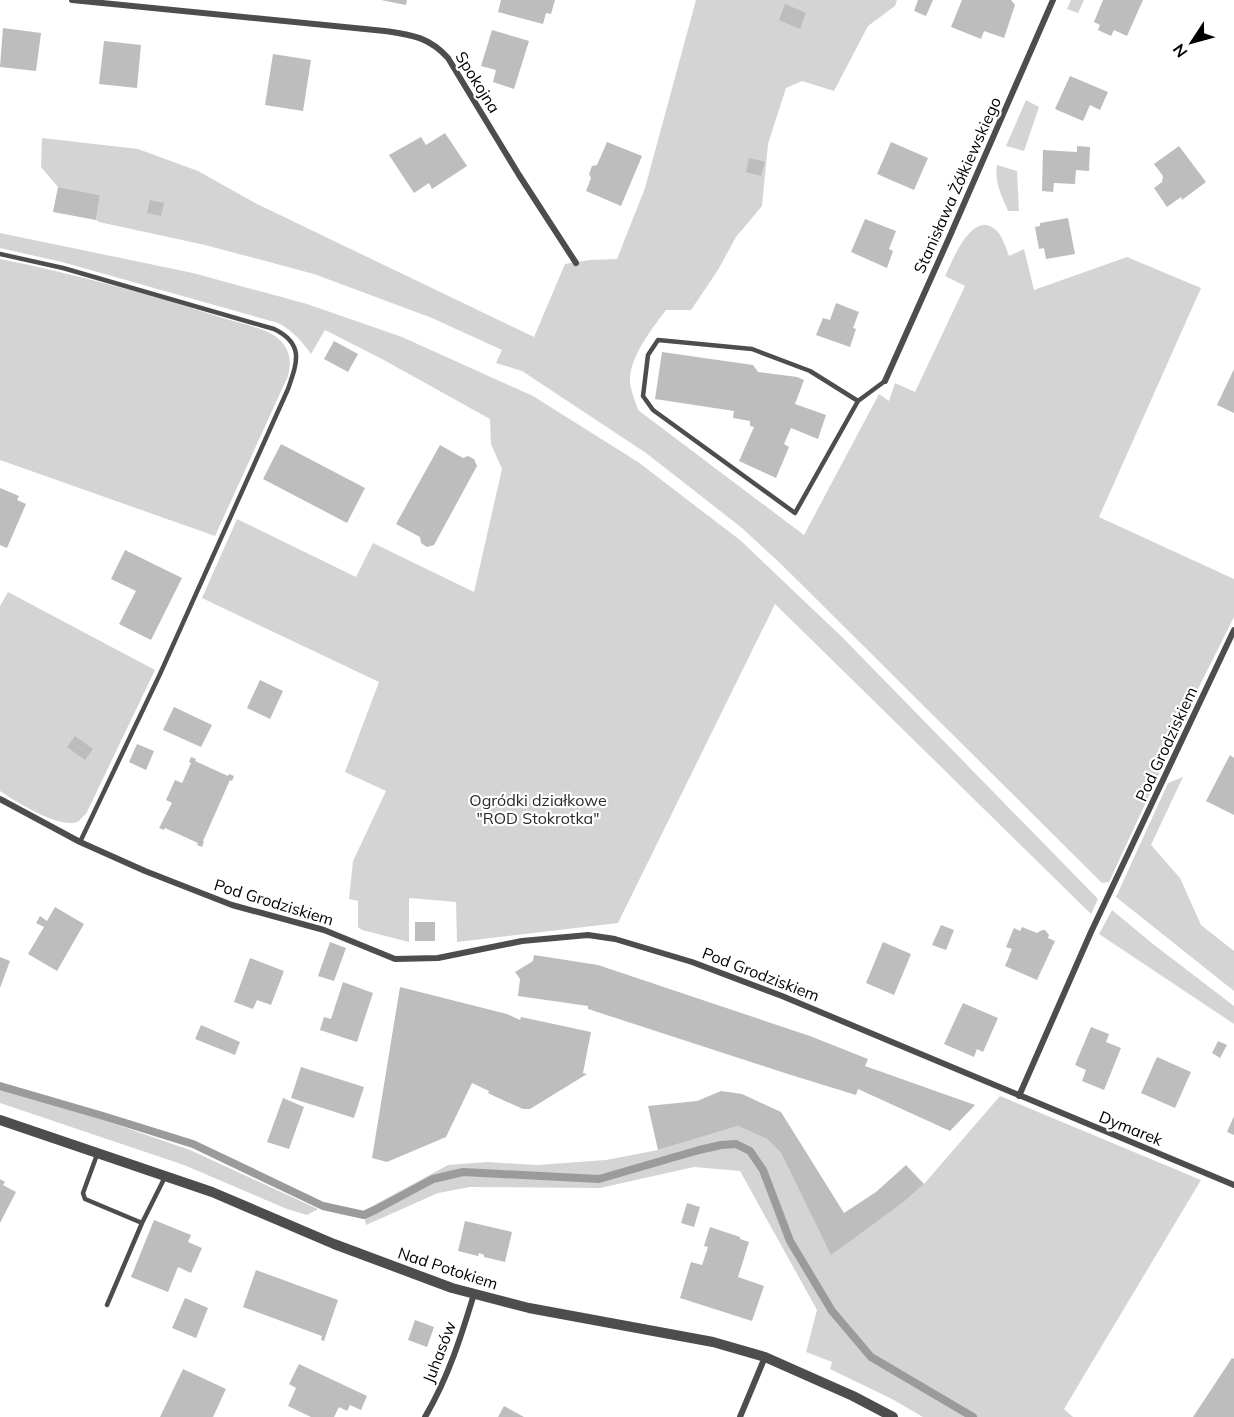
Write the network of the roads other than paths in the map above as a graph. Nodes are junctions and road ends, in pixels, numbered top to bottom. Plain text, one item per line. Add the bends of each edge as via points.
1 (72, 0) edge
2 (1053, 0) edge
3 (0, 254) edge
4 (576, 263) dead end
5 (885, 381) joint
6 (858, 401) junction
7 (1234, 630) edge
8 (0, 800) edge
9 (80, 842) junction
10 (1018, 1096) junction
11 (0, 1120) edge
12 (98, 1152) junction
13 (166, 1176) junction
14 (1234, 1185) edge
15 (142, 1223) junction
16 (474, 1294) junction
17 (106, 1305) dead end
18 (765, 1357) junction
19 (425, 1417) edge
20 (740, 1417) edge
21 (893, 1417) edge

1 - 4 street, Spokojna via 385,30 413,35 436,45 448,58
2 - 5 street, Stanisława Żółkiewskiego
3 - 9 lane via 74,271 274,329 288,338 296,353 288,389
5 - 6 lane
6 - 6 lane via 795,513 653,410 642,396 648,355 658,340 752,349 810,371
7 - 10 street, Pod Grodziskiem
8 - 9 street, Pod Grodziskiem
9 - 10 street, Pod Grodziskiem via 232,905 324,930 395,959 438,958 555,937 588,935 615,939 692,962 782,996
10 - 14 street, Dymarek
11 - 12 street, Nad Potokiem
12 - 13 street, Nad Potokiem
12 - 15 lane via 83,1193 85,1199
13 - 15 lane
13 - 16 street, Nad Potokiem via 430,1281
15 - 17 lane
16 - 18 street, Nad Potokiem via 684,1336
16 - 19 street, Juhasów via 454,1357
18 - 20 street
18 - 21 street, Nad Potokiem

